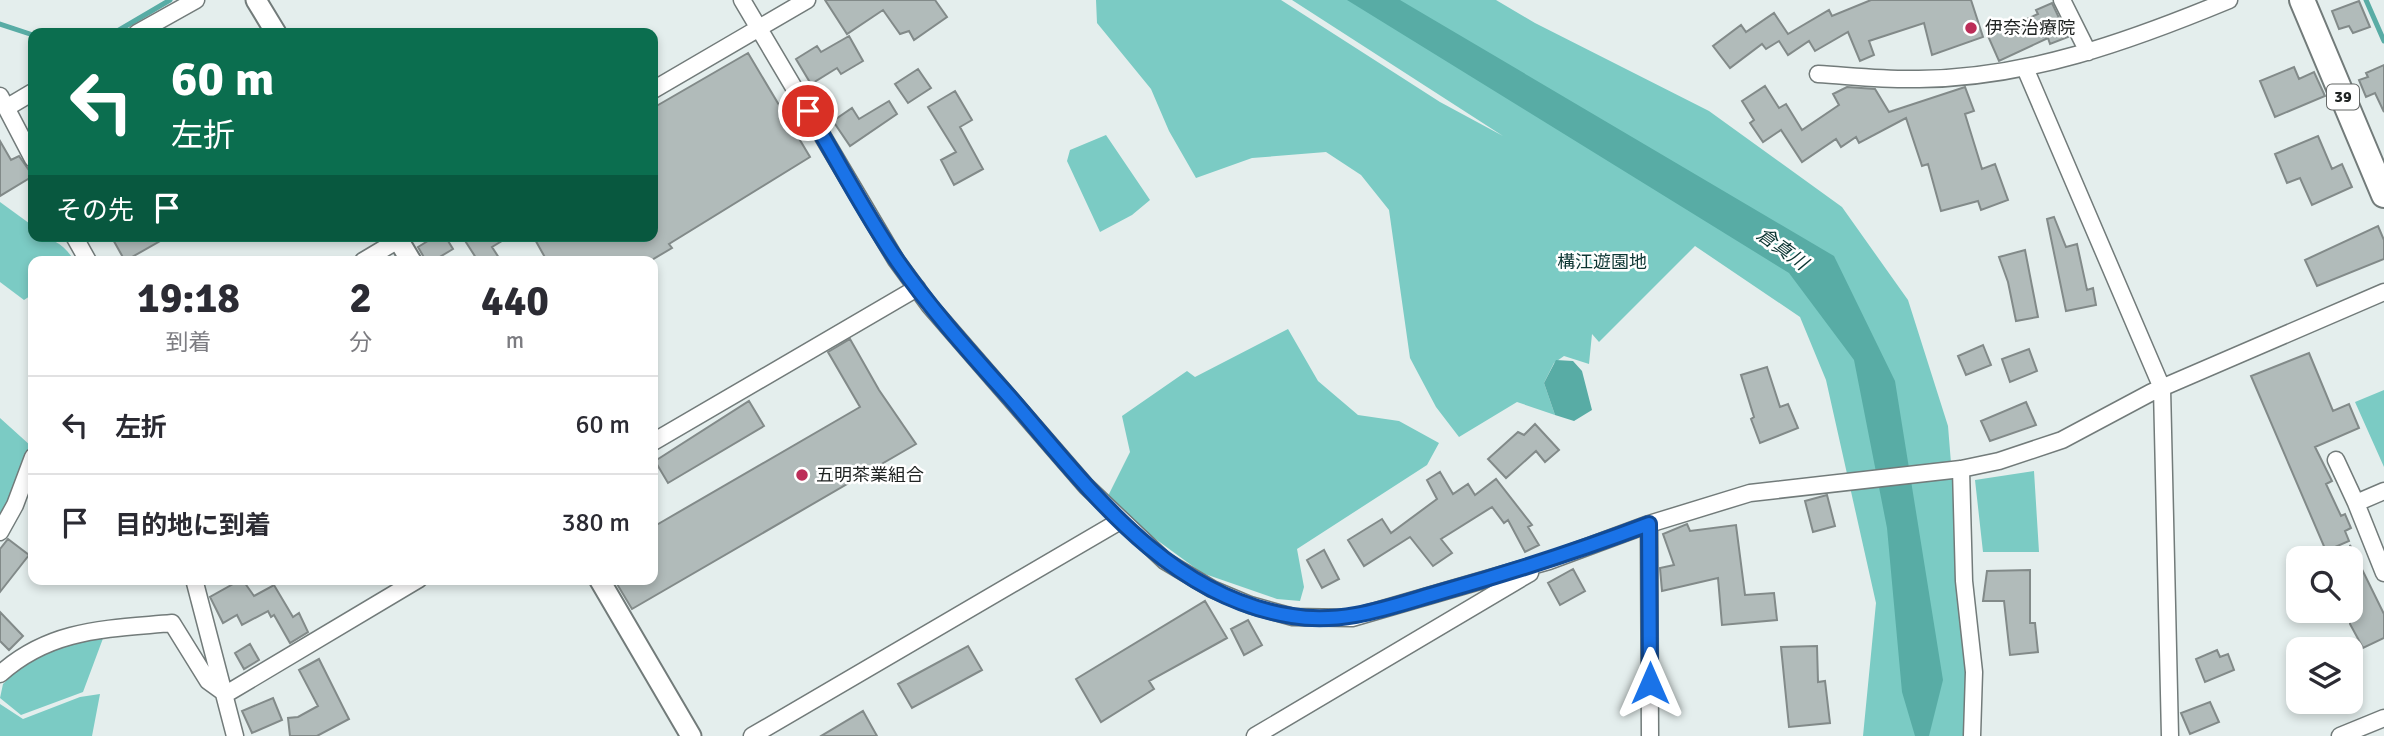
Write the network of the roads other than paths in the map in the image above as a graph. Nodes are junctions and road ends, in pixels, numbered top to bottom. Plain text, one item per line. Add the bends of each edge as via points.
1 (196, 0) edge
2 (256, 0) edge
3 (742, 0) edge
4 (807, 0) edge
5 (2062, 0) edge
6 (2229, 0) edge
7 (2302, 0) edge
8 (146, 28) edge
9 (273, 28) edge
10 (758, 28) junction
11 (2088, 52) junction
12 (2025, 68) junction
13 (1818, 74) dead end
14 (658, 87) edge
15 (28, 94) edge
16 (3, 102) edge
17 (28, 150) edge
18 (2384, 195) edge
19 (392, 242) edge
20 (371, 256) edge
21 (917, 288) junction
22 (2384, 292) edge
23 (2162, 388) junction
24 (658, 439) edge
25 (2336, 460) dead end
26 (1955, 469) junction
27 (28, 470) edge
28 (2384, 491) edge
29 (2356, 503) junction
30 (1119, 521) junction
31 (1649, 524) junction
32 (0, 532) edge
33 (1549, 561) junction
34 (2384, 573) edge
35 (196, 585) edge
36 (409, 585) edge
37 (603, 585) edge
38 (0, 674) edge
39 (226, 694) junction
40 (2384, 718) edge
41 (235, 736) edge
42 (691, 736) edge
43 (752, 736) edge
44 (1255, 736) edge
45 (1650, 736) edge
46 (1972, 736) edge
47 (2170, 736) edge
48 (2340, 736) edge

1 - 8 street
2 - 9 street
3 - 10 street
4 - 10 street
5 - 11 street
6 - 11 street via 2158,30
7 - 18 main road, 39
10 - 14 street
10 - 21 street
11 - 12 street
12 - 13 street via 1919,79
12 - 23 street
15 - 16 street
16 - 17 street
19 - 20 street
21 - 24 street
21 - 30 street
22 - 23 street
23 - 26 street via 2062,440 1999,461
23 - 47 street
25 - 29 street
26 - 31 street via 1750,493
26 - 46 street via 1974,672
27 - 32 street
28 - 29 street
29 - 34 street
30 - 33 street via 1165,561 1212,589 1250,606 1293,617 1352,618
30 - 43 street
31 - 33 street
31 - 45 street
33 - 44 street
35 - 39 street
36 - 39 street
37 - 42 street
38 - 39 street via 53,639 86,631 172,623 208,681
39 - 41 street
40 - 48 street

